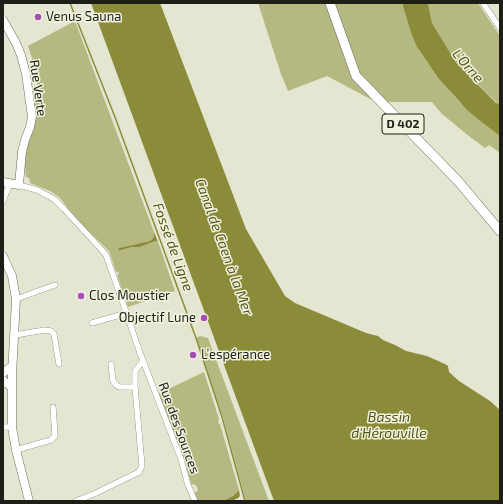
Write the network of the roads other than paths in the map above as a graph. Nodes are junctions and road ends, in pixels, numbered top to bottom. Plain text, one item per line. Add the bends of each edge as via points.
1 (330, 3) edge
2 (483, 3) edge
3 (3, 20) edge
4 (500, 28) edge
5 (6, 182) edge
6 (19, 185) junction
7 (3, 201) edge
8 (500, 231) edge
9 (3, 256) edge
10 (55, 285) dead end
11 (16, 299) junction
12 (127, 313) junction
13 (92, 323) dead end
14 (14, 335) junction
15 (143, 362) junction
16 (59, 364) dead end
17 (111, 364) dead end
18 (12, 366) junction
19 (3, 373) edge
20 (3, 380) edge
21 (11, 387) junction
22 (135, 387) junction
23 (53, 407) dead end
24 (7, 427) edge
25 (16, 450) junction
26 (29, 501) edge
27 (76, 501) edge
28 (194, 501) edge

1 - 8 main road, D 402 via 356,76 458,181
2 - 4 street
3 - 6 street, Rue Verte via 21,55 32,117 22,152
5 - 6 street
5 - 7 street
6 - 12 street, Rue des Sources via 37,190 54,199 101,249 106,255
9 - 11 street via 12,276
10 - 11 street
11 - 14 street
12 - 13 street
12 - 15 street, Rue des Sources
14 - 16 street via 51,331 54,334
14 - 18 street
15 - 22 street via 135,371
15 - 28 street, Rue des Sources
17 - 22 street via 116,385
18 - 19 street
18 - 21 street
20 - 21 street
21 - 24 street
22 - 27 street via 142,466 139,472
23 - 25 street via 55,436 51,440
24 - 25 street
25 - 26 street

